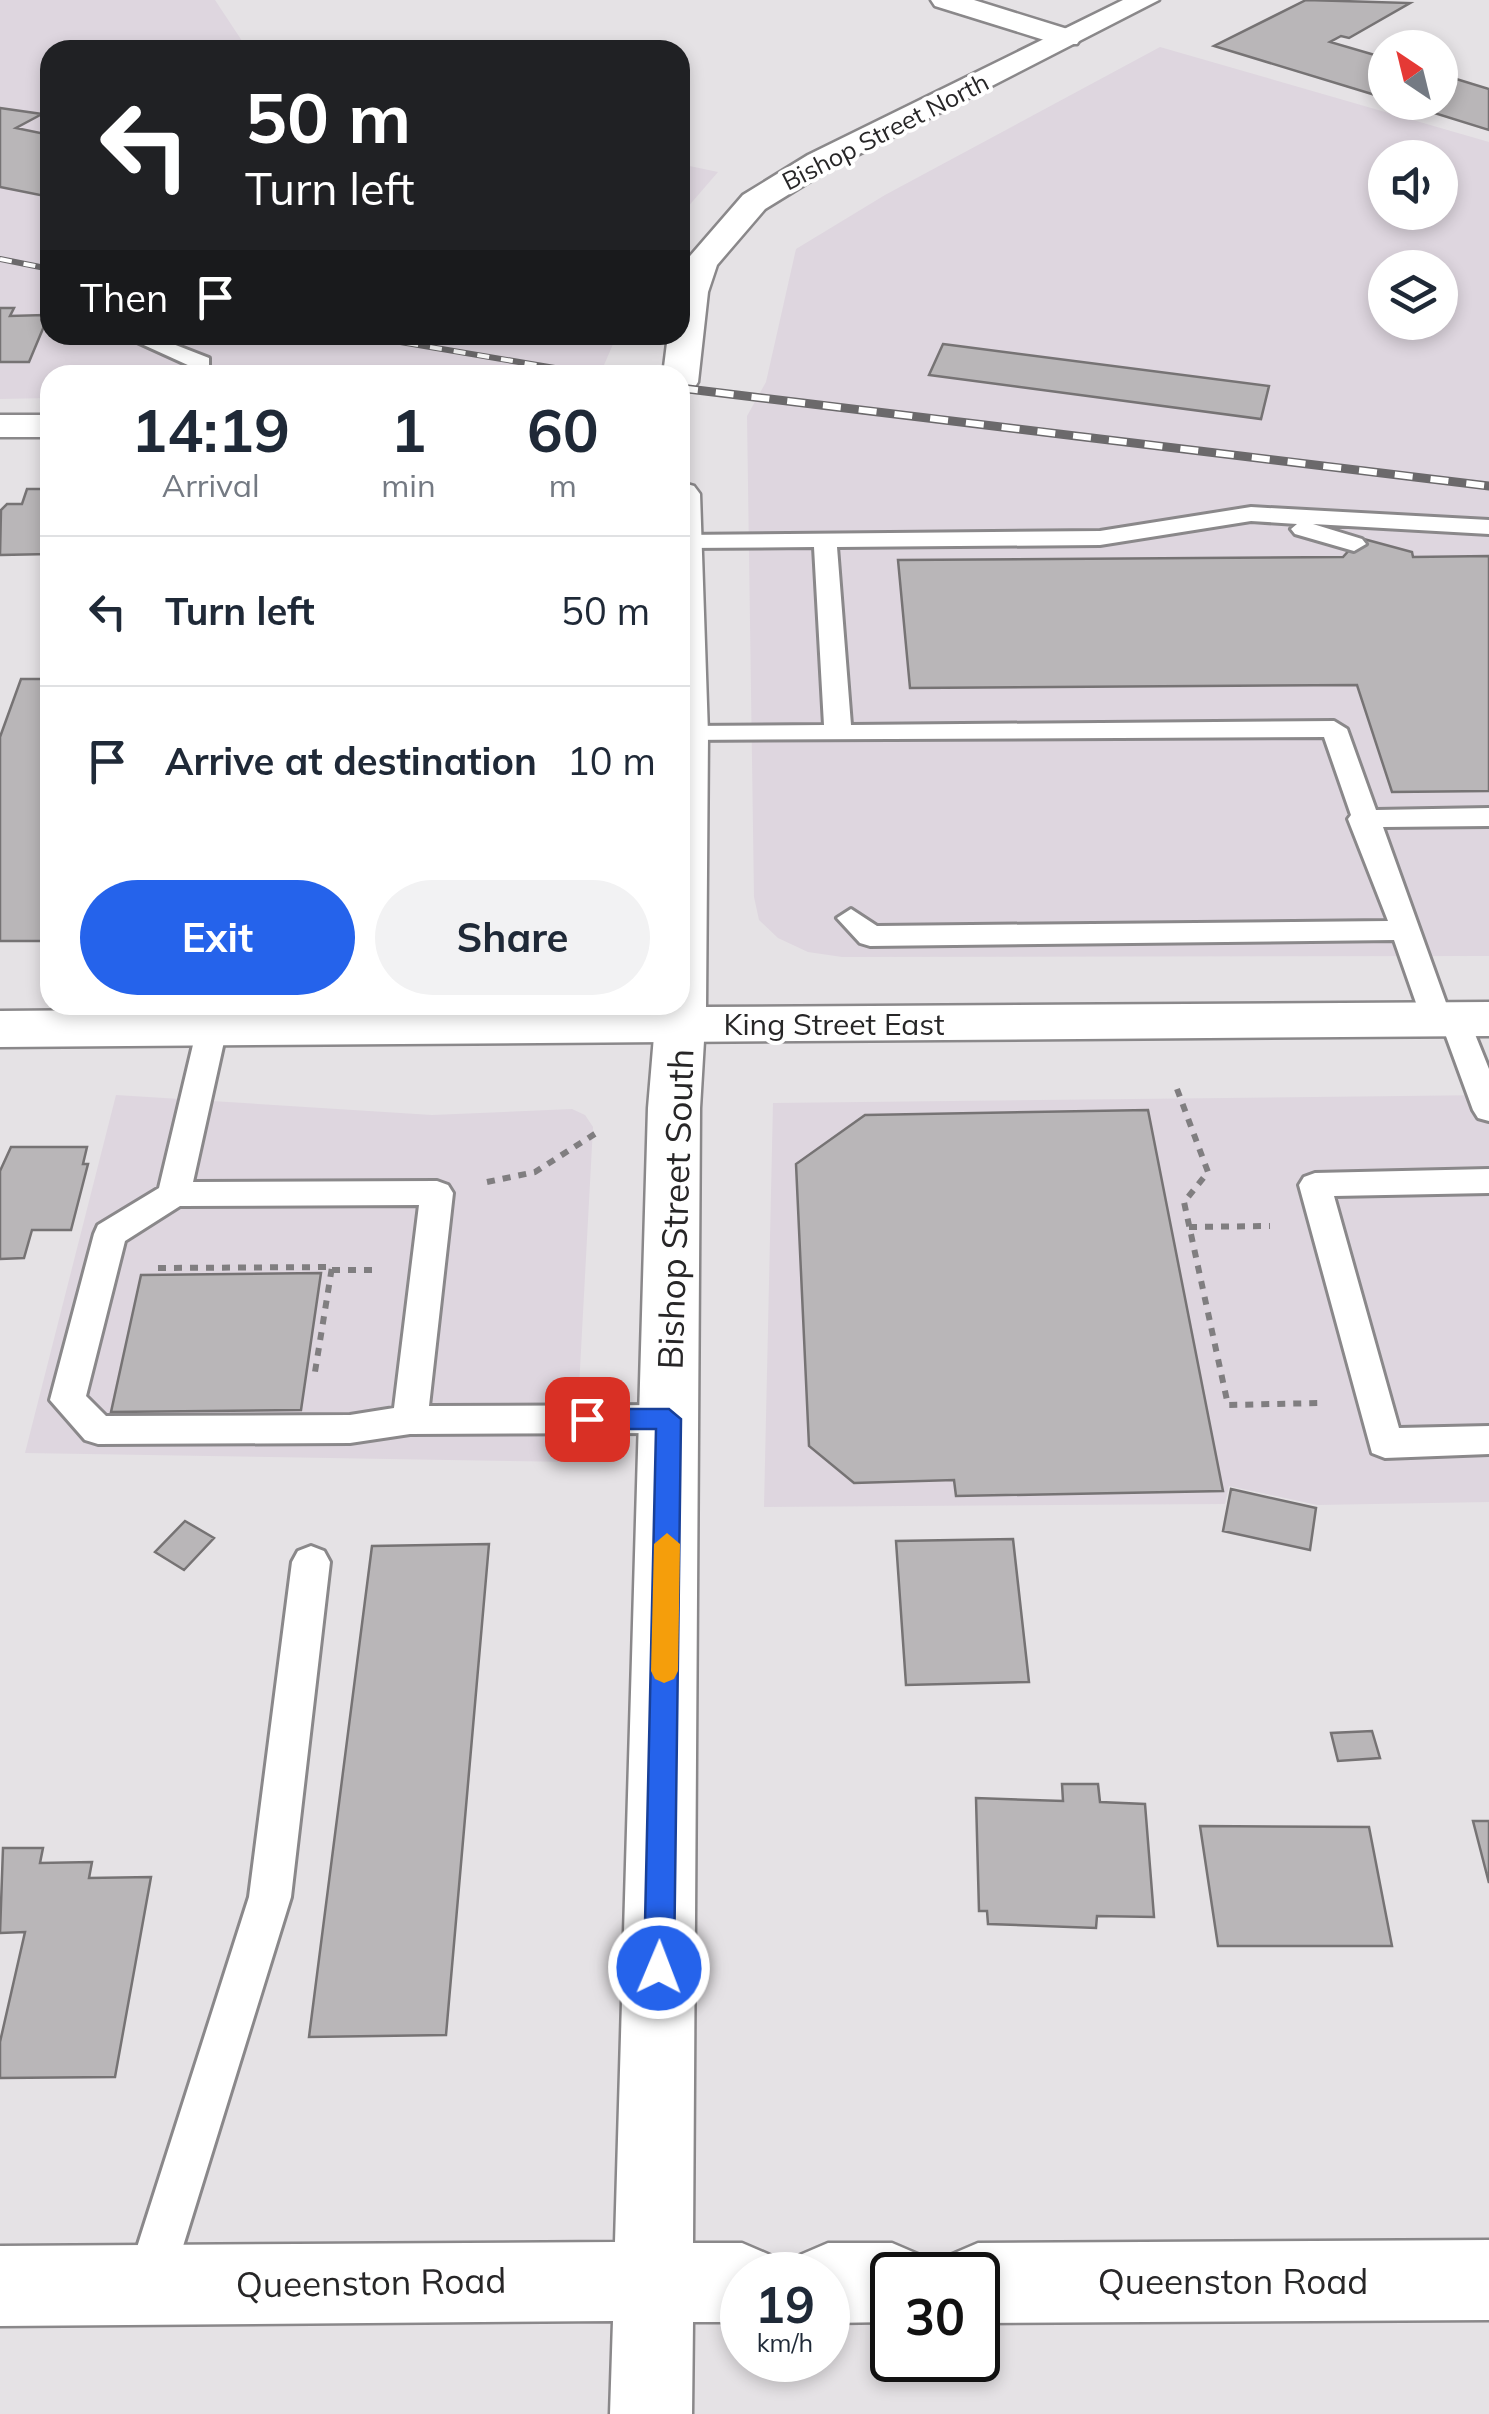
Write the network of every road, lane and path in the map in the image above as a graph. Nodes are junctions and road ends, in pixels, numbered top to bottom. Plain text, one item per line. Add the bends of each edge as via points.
1 (945, 0) edge
2 (1145, 0) edge
3 (1067, 38) junction
4 (690, 300) edge
5 (156, 345) edge
6 (200, 365) edge
7 (0, 426) edge
8 (40, 426) edge
9 (1251, 514) junction
10 (1489, 527) edge
11 (824, 540) junction
12 (690, 542) edge
13 (1354, 544) dead end
14 (838, 733) junction
15 (690, 734) edge
16 (1489, 817) edge
17 (1362, 818) junction
18 (851, 918) dead end
19 (1408, 930) junction
20 (680, 1015) edge
21 (1460, 1019) edge
22 (192, 1020) edge
23 (680, 1024) junction
24 (0, 1029) edge
25 (1177, 1089) dead end
26 (1489, 1110) edge
27 (601, 1130) dead end
28 (535, 1172) dead end
29 (1489, 1181) edge
30 (174, 1194) junction
31 (1263, 1226) dead end
32 (1190, 1227) junction
33 (145, 1268) dead end
34 (332, 1270) junction
35 (377, 1270) dead end
36 (312, 1392) dead end
37 (1298, 1403) dead end
38 (669, 1419) junction
39 (410, 1420) junction
40 (1489, 1440) edge
41 (311, 1562) dead end
42 (1489, 2280) edge
43 (654, 2282) junction
44 (1000, 2282) edge
45 (720, 2283) edge
46 (148, 2285) junction
47 (0, 2286) edge
48 (651, 2414) edge

1 - 3 main road
2 - 3 main road, Bishop Street North
3 - 4 main road, Bishop Street North via 819,162 754,202 701,263
5 - 6 lane
7 - 8 main road
9 - 10 lane
9 - 11 lane via 1100,538
9 - 13 lane
11 - 12 lane
11 - 14 lane
14 - 15 lane
14 - 17 lane via 1334,728
16 - 17 lane
17 - 19 lane
18 - 19 lane via 870,936
19 - 21 lane
20 - 23 main road
21 - 23 main road, King Street East
21 - 26 lane
22 - 23 main road, King Street East
22 - 24 main road, King Street East
22 - 30 lane
23 - 38 main road, Bishop Street South
25 - 32 path via 1208,1172 1184,1202
27 - 28 path
29 - 40 lane via 1316,1185 1385,1442
30 - 39 lane via 437,1193
30 - 39 lane via 110,1234 68,1400 98,1430 350,1429
31 - 32 path
32 - 37 path via 1228,1405
33 - 34 path
34 - 35 path
34 - 36 path
38 - 39 lane
38 - 43 main road, Bishop Street South
41 - 46 lane via 270,1897
42 - 44 main road, Queenston Road
43 - 45 main road, Queenston Road
43 - 46 main road, Queenston Road
43 - 48 main road, Bishop Street South
46 - 47 main road, Queenston Road

